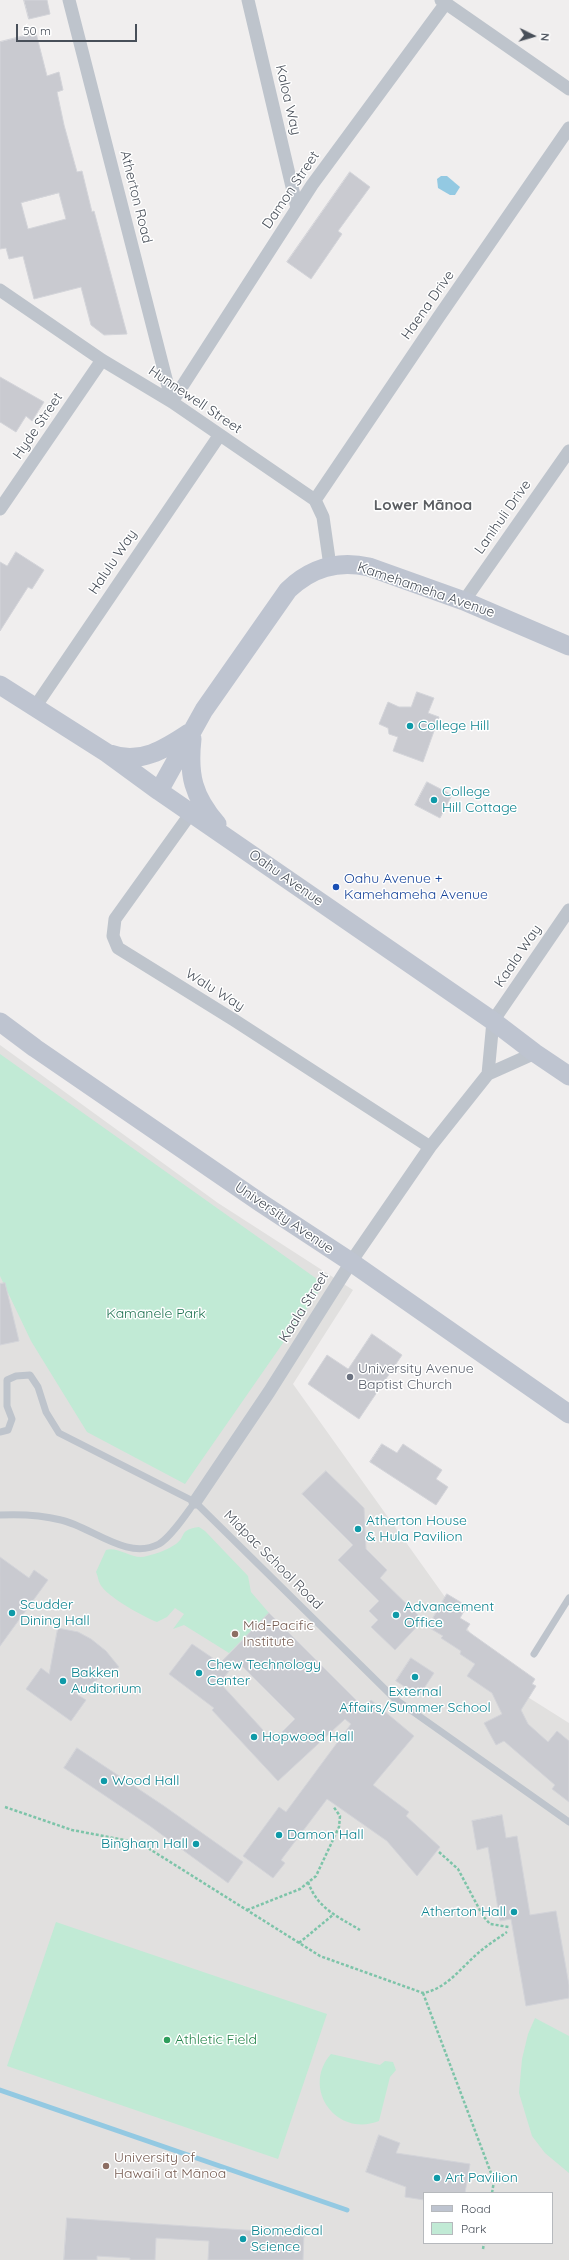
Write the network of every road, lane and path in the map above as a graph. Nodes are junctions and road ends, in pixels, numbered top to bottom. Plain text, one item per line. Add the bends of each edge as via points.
1 (69, 0) edge
2 (248, 0) edge
3 (443, 2) edge
4 (569, 89) edge
5 (569, 128) edge
6 (297, 208) junction
7 (0, 290) edge
8 (102, 360) junction
9 (172, 402) junction
10 (219, 436) junction
11 (569, 452) edge
12 (315, 500) junction
13 (0, 509) edge
14 (330, 566) junction
15 (464, 601) junction
16 (569, 646) edge
17 (0, 685) edge
18 (35, 706) junction
19 (192, 731) junction
20 (107, 753) junction
21 (158, 791) junction
22 (191, 813) junction
23 (228, 838) junction
24 (569, 910) edge
25 (493, 1021) junction
26 (0, 1022) edge
27 (535, 1053) junction
28 (488, 1074) junction
29 (569, 1076) edge
30 (430, 1147) junction
31 (351, 1262) junction
32 (569, 1414) edge
33 (0, 1432) edge
34 (195, 1502) junction
35 (0, 1515) edge
36 (569, 1598) edge
37 (534, 1654) dead end
38 (333, 1806) dead end
39 (5, 1807) dead end
40 (569, 1822) edge
41 (440, 1852) dead end
42 (308, 1882) junction
43 (247, 1910) junction
44 (334, 1914) junction
45 (509, 1927) dead end
46 (360, 1930) dead end
47 (507, 1932) dead end
48 (299, 1943) junction
49 (423, 1993) junction
50 (492, 2192) edge
51 (484, 2244) edge
52 (483, 2250) dead end

1 - 9 street, Atherton Road
2 - 6 street, Kaloa Way
3 - 4 street
3 - 6 street, Damon Street
5 - 12 street, Haena Drive
6 - 9 street, Damon Street
7 - 8 street, Hunnewell Street
8 - 9 street, Hunnewell Street
8 - 13 street, Hyde Street
9 - 10 street, Hunnewell Street
10 - 12 street, Hunnewell Street
10 - 18 street, Halulu Way
11 - 15 street, Lanihuli Drive
12 - 14 street via 323,517
14 - 15 street, Kamehameha Avenue via 347,564 369,567
14 - 19 street, Kamehameha Avenue via 305,576 288,590
15 - 16 street, Kamehameha Avenue
17 - 18 street, Oahu Avenue
18 - 20 street, Oahu Avenue
19 - 20 street, Kamehameha Avenue via 165,749 145,756 125,757
19 - 21 street
19 - 23 street, Kamehameha Avenue via 190,763 194,788 206,812
20 - 21 street, Oahu Avenue
21 - 22 street, Oahu Avenue
22 - 23 street, Oahu Avenue
22 - 30 street, Walu Way via 114,918 112,932 118,948
23 - 25 street, Oahu Avenue
24 - 25 street, Kaala Way
25 - 27 street, Oahu Avenue
25 - 28 street
26 - 31 street, University Avenue via 254,1199
27 - 28 street, Kaala Street
27 - 29 street, Oahu Avenue
28 - 30 street, Kaala Street
30 - 31 street, Kaala Street
31 - 32 street, University Avenue
31 - 34 street, Kaala Street via 269,1392
33 - 34 lane, Midpac School Road via 8,1430 12,1419 6,1406 7,1380 30,1375 38,1387 46,1412 59,1433
34 - 35 lane via 163,1541 153,1547 140,1549 122,1546 62,1520 40,1516
34 - 40 lane, Midpac School Road via 394,1699
36 - 37 lane
38 - 42 path via 340,1816 339,1827 323,1864 316,1876
39 - 43 path via 72,1830 140,1843
41 - 45 path via 458,1869 483,1916 490,1924
42 - 43 path via 300,1889
42 - 44 path via 323,1908
43 - 48 path
44 - 46 path
44 - 48 path
47 - 49 path via 479,1953 449,1981 435,1991
48 - 49 path via 320,1956
49 - 50 path via 494,2181
51 - 52 path

